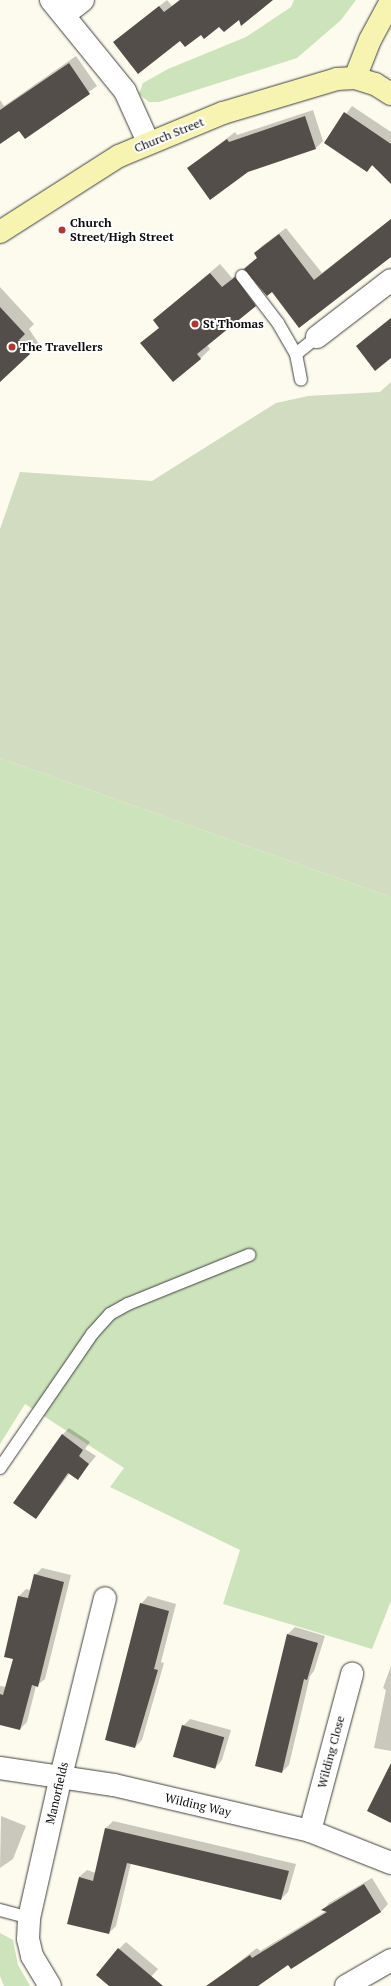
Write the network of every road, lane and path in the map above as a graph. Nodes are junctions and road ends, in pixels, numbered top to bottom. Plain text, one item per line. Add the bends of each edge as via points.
1 (83, 0) edge
2 (391, 1) edge
3 (57, 8) edge
4 (355, 78) junction
5 (391, 94) edge
6 (148, 142) junction
7 (0, 232) edge
8 (242, 276) dead end
9 (391, 280) edge
10 (317, 337) joint
11 (296, 354) junction
12 (301, 380) dead end
13 (249, 1255) dead end
14 (2, 1463) edge
15 (105, 1598) dead end
16 (352, 1674) dead end
17 (0, 1768) edge
18 (61, 1776) junction
19 (310, 1831) junction
20 (391, 1863) edge
21 (0, 1910) edge
22 (30, 1918) junction
23 (391, 1960) edge
24 (50, 1986) edge
25 (346, 1986) edge

1 - 3 street
2 - 4 street via 370,40
3 - 6 street via 125,91
4 - 5 street, Church Street via 375,84
4 - 6 street, Church Street via 337,78 317,83 223,113
6 - 7 street, Church Street via 69,186
8 - 11 lane via 278,323
9 - 10 street
10 - 11 lane
11 - 12 lane
13 - 14 lane via 128,1304 110,1314 92,1334
15 - 18 street, Manorfields
16 - 19 street, Wilding Close
17 - 18 street, Wilding Way
18 - 19 street, Wilding Way via 114,1785
18 - 22 street, Manorfields
19 - 20 street, Wilding Way
21 - 22 lane
22 - 24 street, Manorfields via 28,1939 32,1956
23 - 25 street

